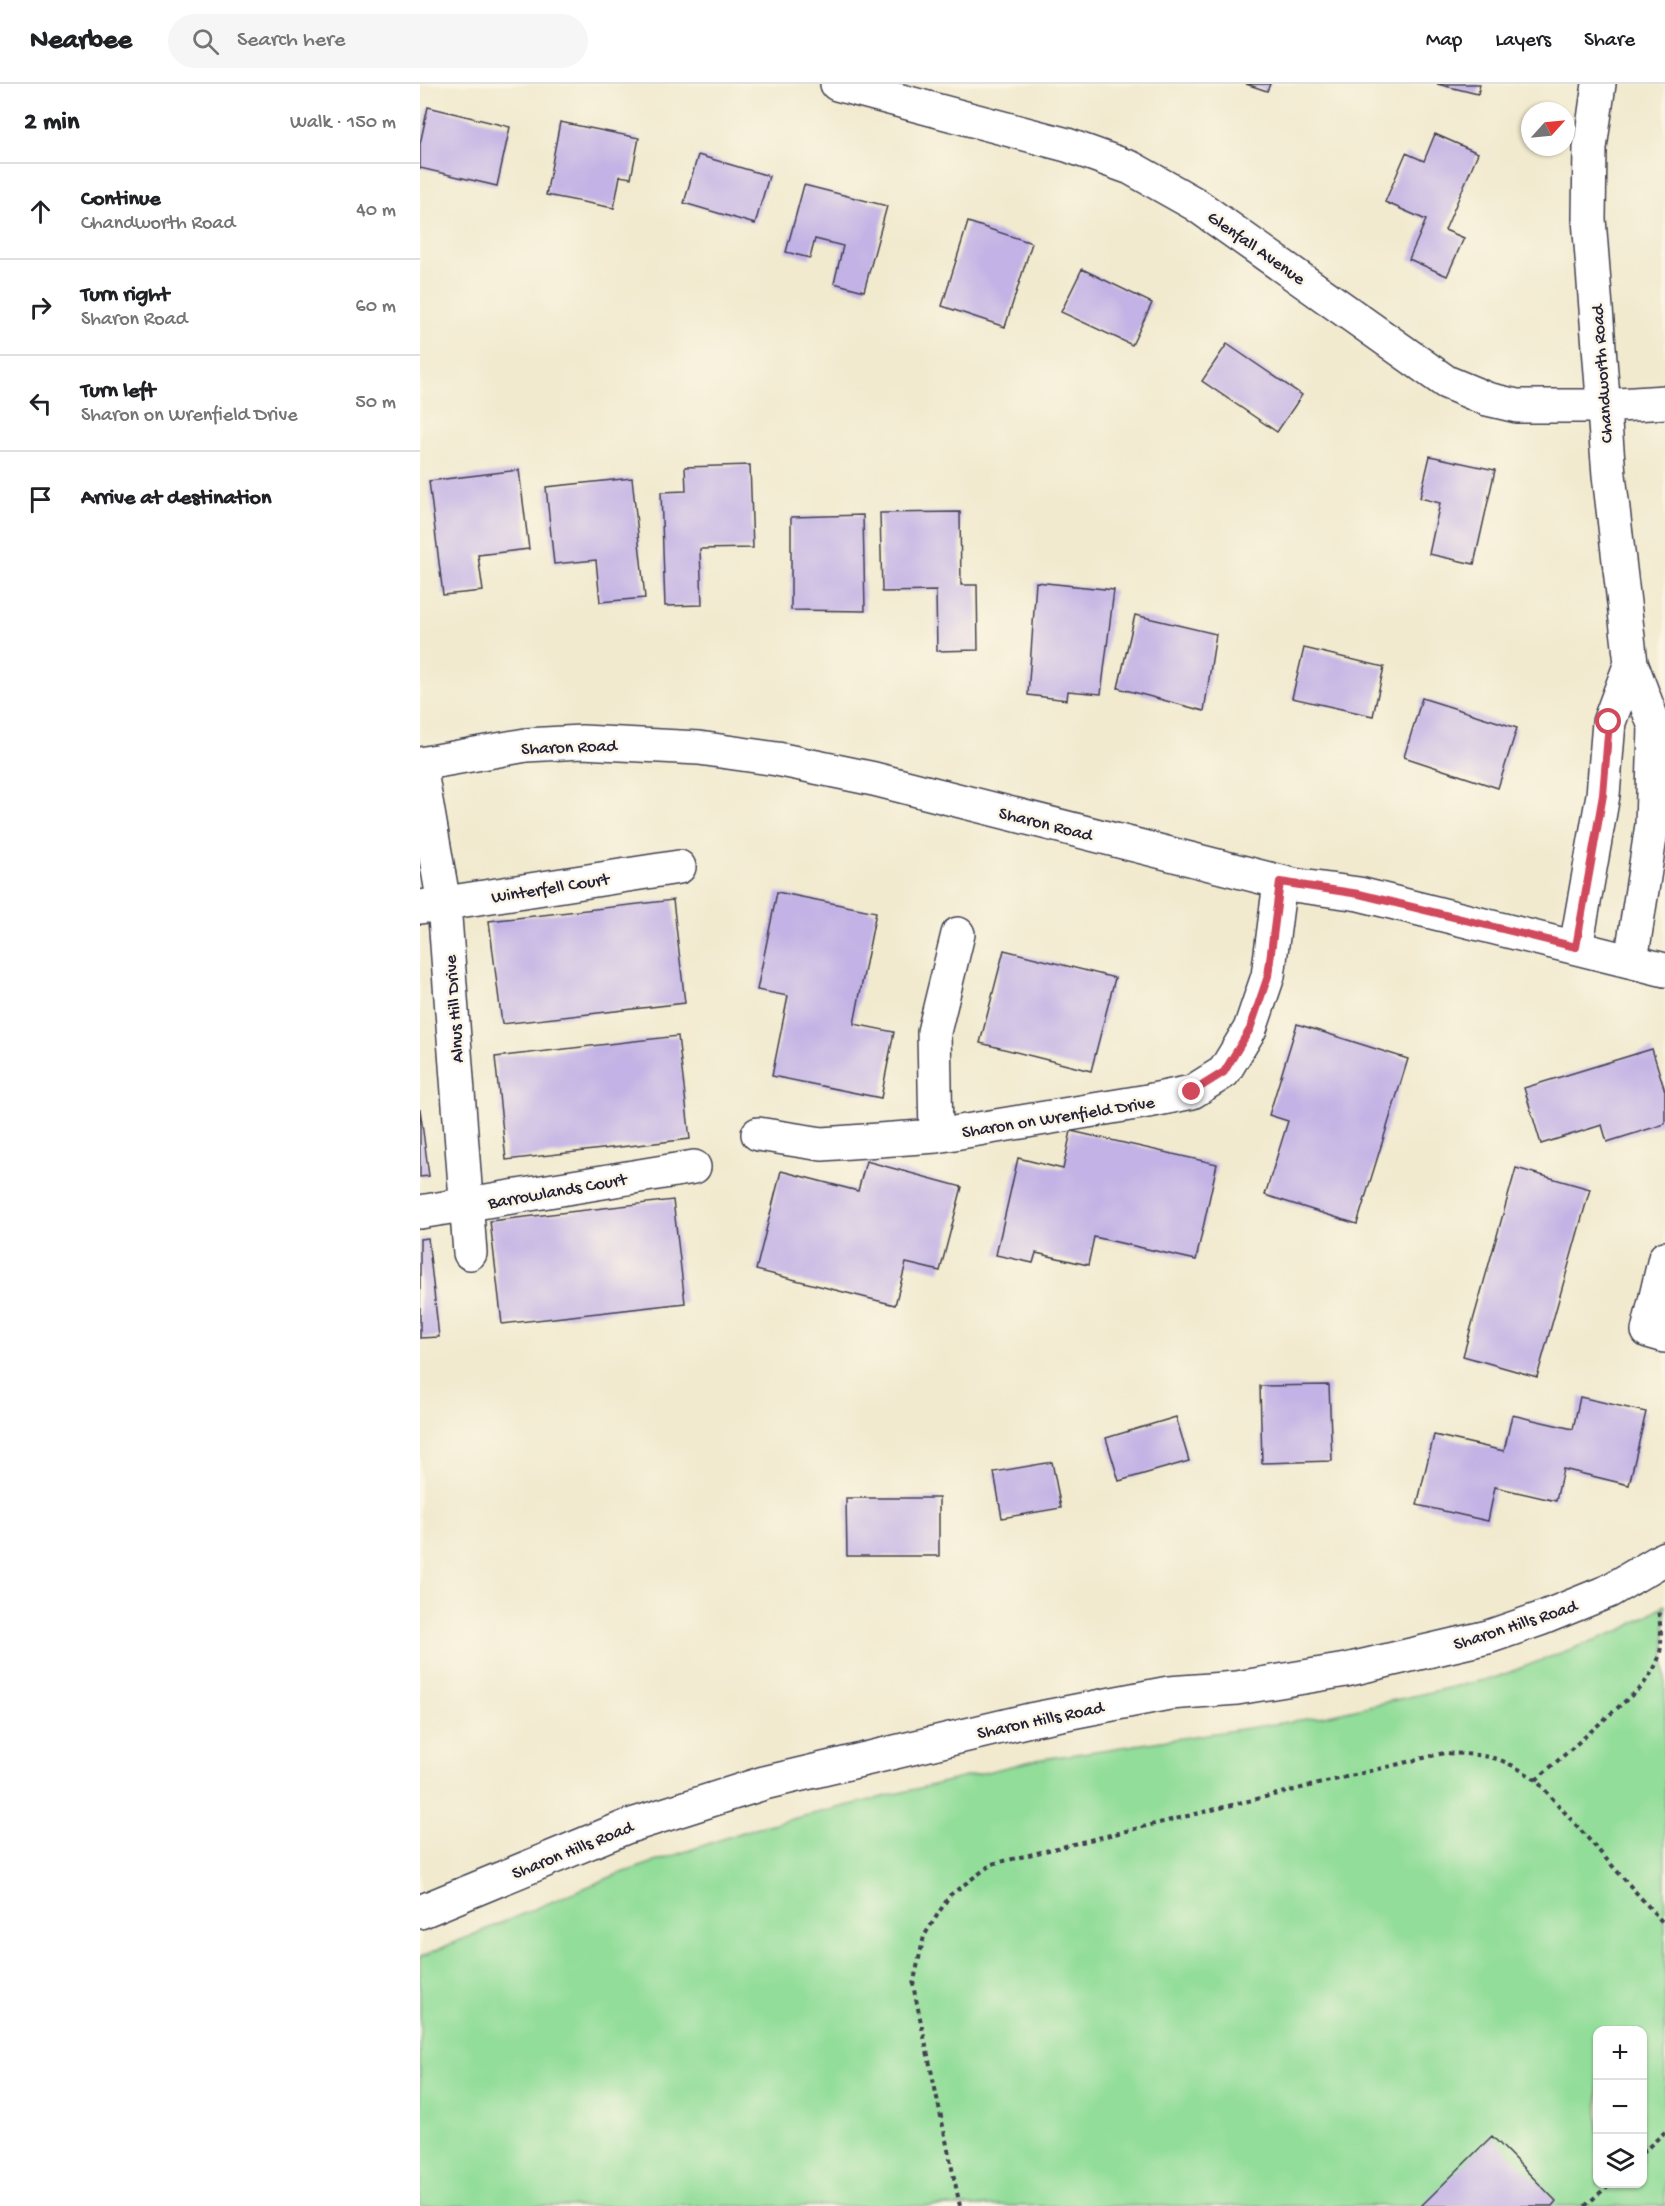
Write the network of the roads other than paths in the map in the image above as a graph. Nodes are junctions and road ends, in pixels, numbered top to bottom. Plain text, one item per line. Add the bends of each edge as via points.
1 (837, 84) edge
2 (1599, 84) edge
3 (1665, 402) edge
4 (1603, 406) junction
5 (1631, 663) junction
6 (420, 765) edge
7 (680, 867) dead end
8 (1280, 882) junction
9 (432, 905) edge
10 (958, 934) dead end
11 (1576, 947) junction
12 (1630, 961) junction
13 (1665, 970) edge
14 (758, 1134) dead end
15 (936, 1136) junction
16 (694, 1167) dead end
17 (468, 1205) junction
18 (420, 1212) edge
19 (470, 1253) dead end
20 (1665, 1258) edge
21 (1665, 1336) edge
22 (1665, 1558) edge
23 (420, 1912) edge

1 - 4 street, Glenfall Avenue via 1067,145 1131,168 1204,210 1446,382 1517,406
2 - 4 street, Chandworth Road via 1590,148 1589,219
3 - 4 street, Glenfall Avenue
4 - 5 street, Chandworth Road
5 - 11 street, Chandworth Road via 1609,722 1603,795
5 - 12 street, Chandworth Road via 1655,727 1652,825
6 - 8 street, Sharon Road via 526,745 582,742 699,748 874,779
6 - 9 street, Alnus Hill Drive
7 - 9 street, Winterfell Court
8 - 11 street, Sharon Road via 1359,894
8 - 15 street, Sharon on Wrenfield Drive via 1268,976 1250,1029 1224,1072 1192,1092
9 - 17 street, Alnus Hill Drive
10 - 15 street, Sharon on Wrenfield Drive via 933,1032
11 - 12 street, Sharon Road
12 - 13 street, Sharon Road
14 - 15 street, Sharon on Wrenfield Drive via 822,1144
16 - 17 street, Barrowlands Court
17 - 18 street, Barrowlands Court
17 - 19 street, Alnus Hill Drive
20 - 21 street via 1648,1331
22 - 23 street, Sharon Hills Road via 1609,1591 1488,1637 1346,1670 1237,1688 1169,1693 1030,1720 764,1783 627,1827

